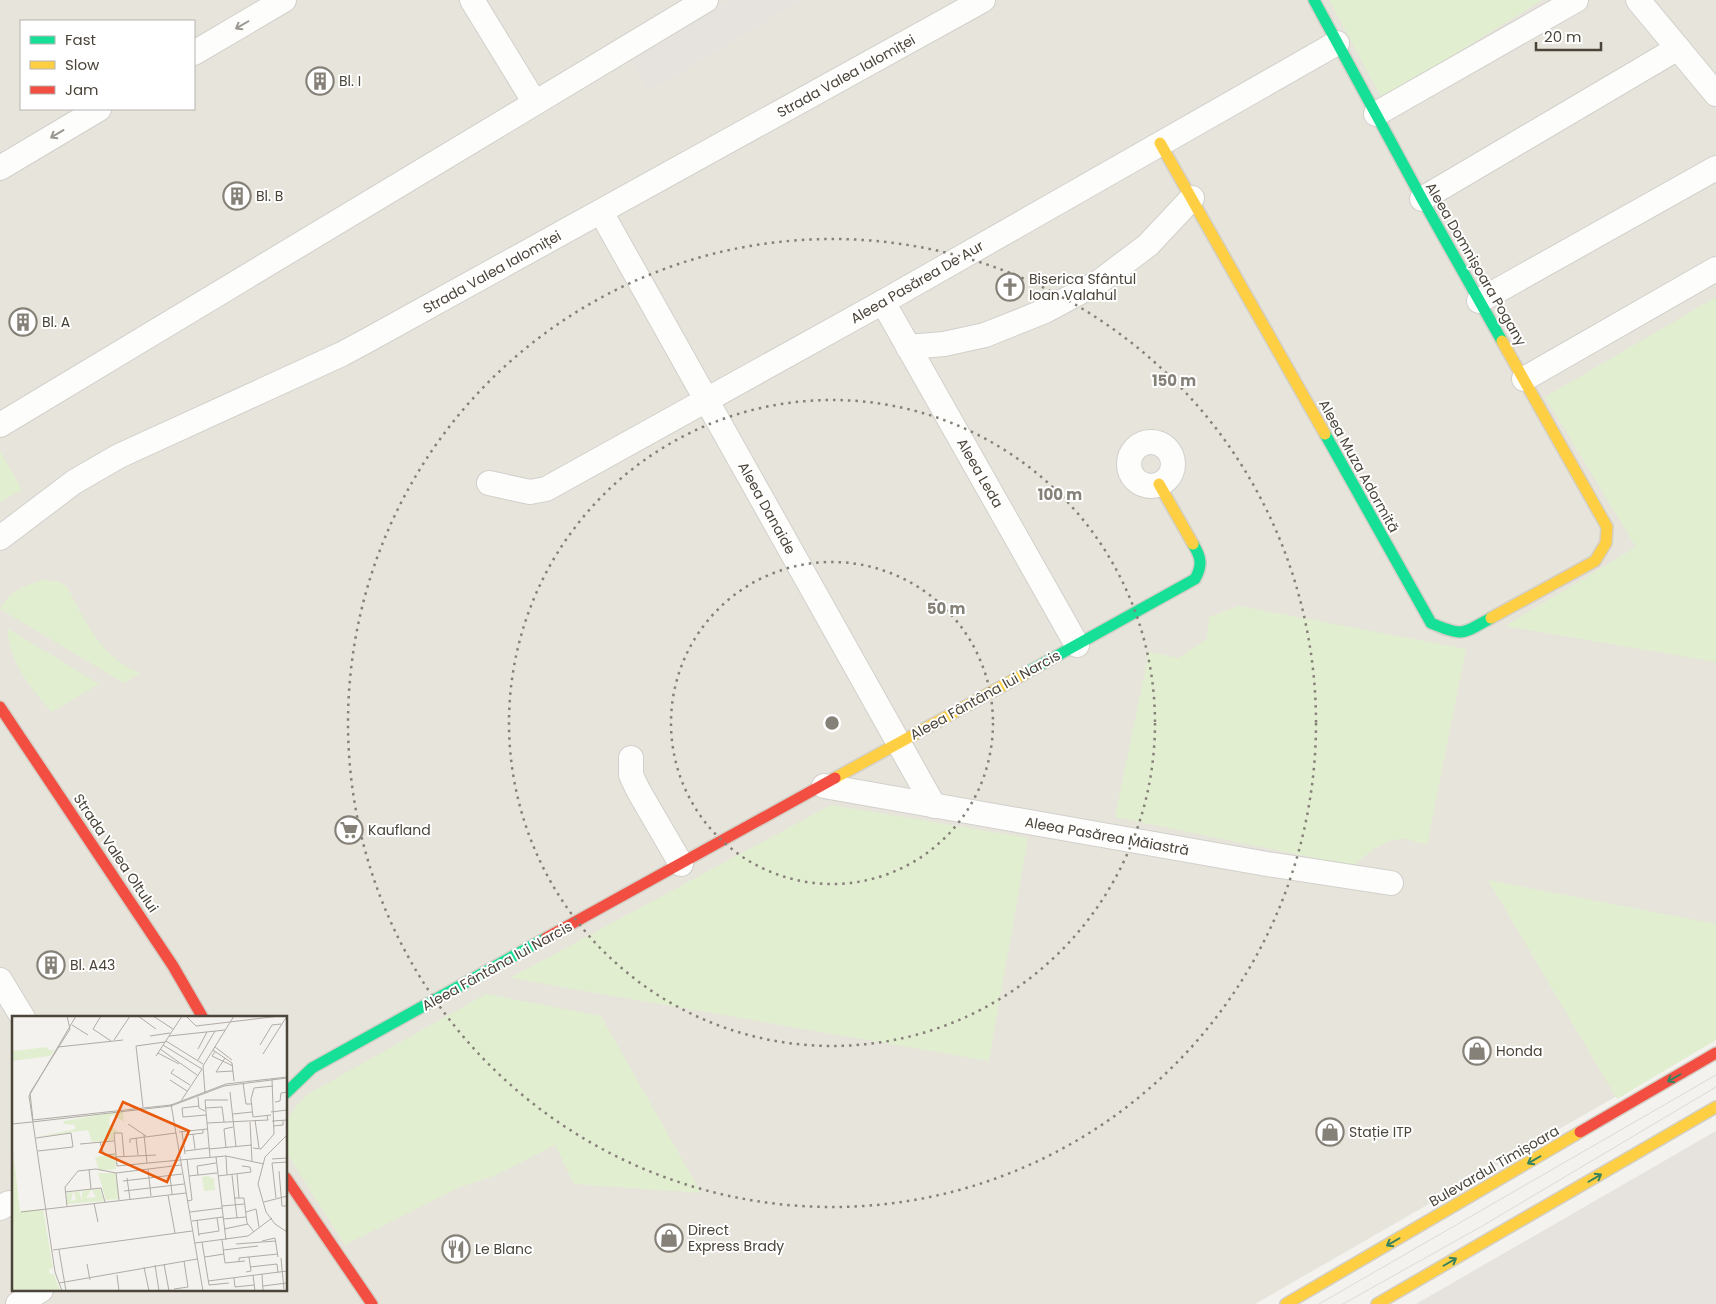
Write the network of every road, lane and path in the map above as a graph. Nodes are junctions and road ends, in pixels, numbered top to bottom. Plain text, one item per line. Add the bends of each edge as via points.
1 (284, 0) edge
2 (472, 0) edge
3 (706, 0) edge
4 (983, 0) edge
5 (1314, 0) edge
6 (1576, 0) edge
7 (1638, 0) edge
8 (1337, 43) junction
9 (1678, 48) junction
10 (195, 52) edge
11 (1716, 94) edge
12 (535, 103) junction
13 (97, 110) edge
14 (1376, 114) junction
15 (1160, 143) junction
16 (0, 168) edge
17 (1716, 168) edge
18 (1192, 198) junction
19 (1422, 199) junction
20 (601, 212) junction
21 (1716, 268) edge
22 (1479, 301) junction
23 (883, 302) junction
24 (908, 347) junction
25 (1524, 379) junction
26 (707, 400) junction
27 (0, 425) edge
28 (489, 483) dead end
29 (1159, 484) dead end
30 (0, 538) edge
31 (1606, 543) joint
32 (1077, 645) junction
33 (0, 707) edge
34 (898, 743) junction
35 (632, 758) dead end
36 (824, 786) junction
37 (934, 806) junction
38 (681, 864) junction
39 (1392, 883) dead end
40 (0, 980) edge
41 (22, 1016) edge
42 (202, 1016) edge
43 (1716, 1053) edge
44 (312, 1068) junction
45 (288, 1074) edge
46 (288, 1091) edge
47 (1716, 1107) edge
48 (288, 1181) edge
49 (38, 1292) edge
50 (18, 1304) edge
51 (372, 1304) edge
52 (1286, 1304) edge
53 (1377, 1304) edge

1 -> 10 street
2 - 12 street
3 - 12 street
4 - 20 street, Strada Valea Ialomiței
5 - 8 street, Aleea Domnișoara Pogany
6 - 14 street
7 - 9 street
8 - 14 street, Aleea Domnișoara Pogany
8 - 15 street, Aleea Pasărea De Aur
9 - 11 street
9 - 19 street
12 - 27 street
13 -> 16 street
14 - 19 street, Aleea Domnișoara Pogany
15 - 18 street, Aleea Muza Adormită
15 - 23 street, Aleea Pasărea De Aur
17 - 22 street
18 - 24 street via 1148,245 1098,282 1052,307 985,335 944,344
18 - 31 street, Aleea Muza Adormită via 1431,623 1464,633 1595,561
19 - 22 street, Aleea Domnișoara Pogany
20 - 26 street, Aleea Danaide
20 - 30 street, Strada Valea Ialomiței via 342,354 118,456 74,482
21 - 25 street
22 - 25 street, Aleea Domnișoara Pogany
23 - 24 street, Aleea Leda
23 - 26 street, Aleea Pasărea De Aur
24 - 32 street, Aleea Leda
25 - 31 street, Aleea Domnișoara Pogany via 1607,527
26 - 28 street, Aleea Pasărea De Aur via 546,489 530,492
26 - 34 street, Aleea Danaide
29 - 32 street, Aleea Fântâna lui Narcis via 1199,554 1201,571 1195,579
32 - 34 street, Aleea Fântâna lui Narcis
33 - 42 street, Strada Valea Oltului via 143,920
34 - 36 street, Aleea Fântâna lui Narcis
34 - 37 street, Aleea Danaide
35 - 38 street via 631,775
36 - 37 street, Aleea Pasărea Măiastră
36 - 38 street, Aleea Fântâna lui Narcis
37 - 39 street, Aleea Pasărea Măiastră
38 - 44 street, Aleea Fântâna lui Narcis
40 - 41 street
43 -> 52 street, Bulevardul Timișoara
44 - 45 street, Aleea Fântâna lui Narcis
44 - 46 street, Aleea Fântâna lui Narcis
53 -> 47 street
48 - 51 street
49 - 50 street

